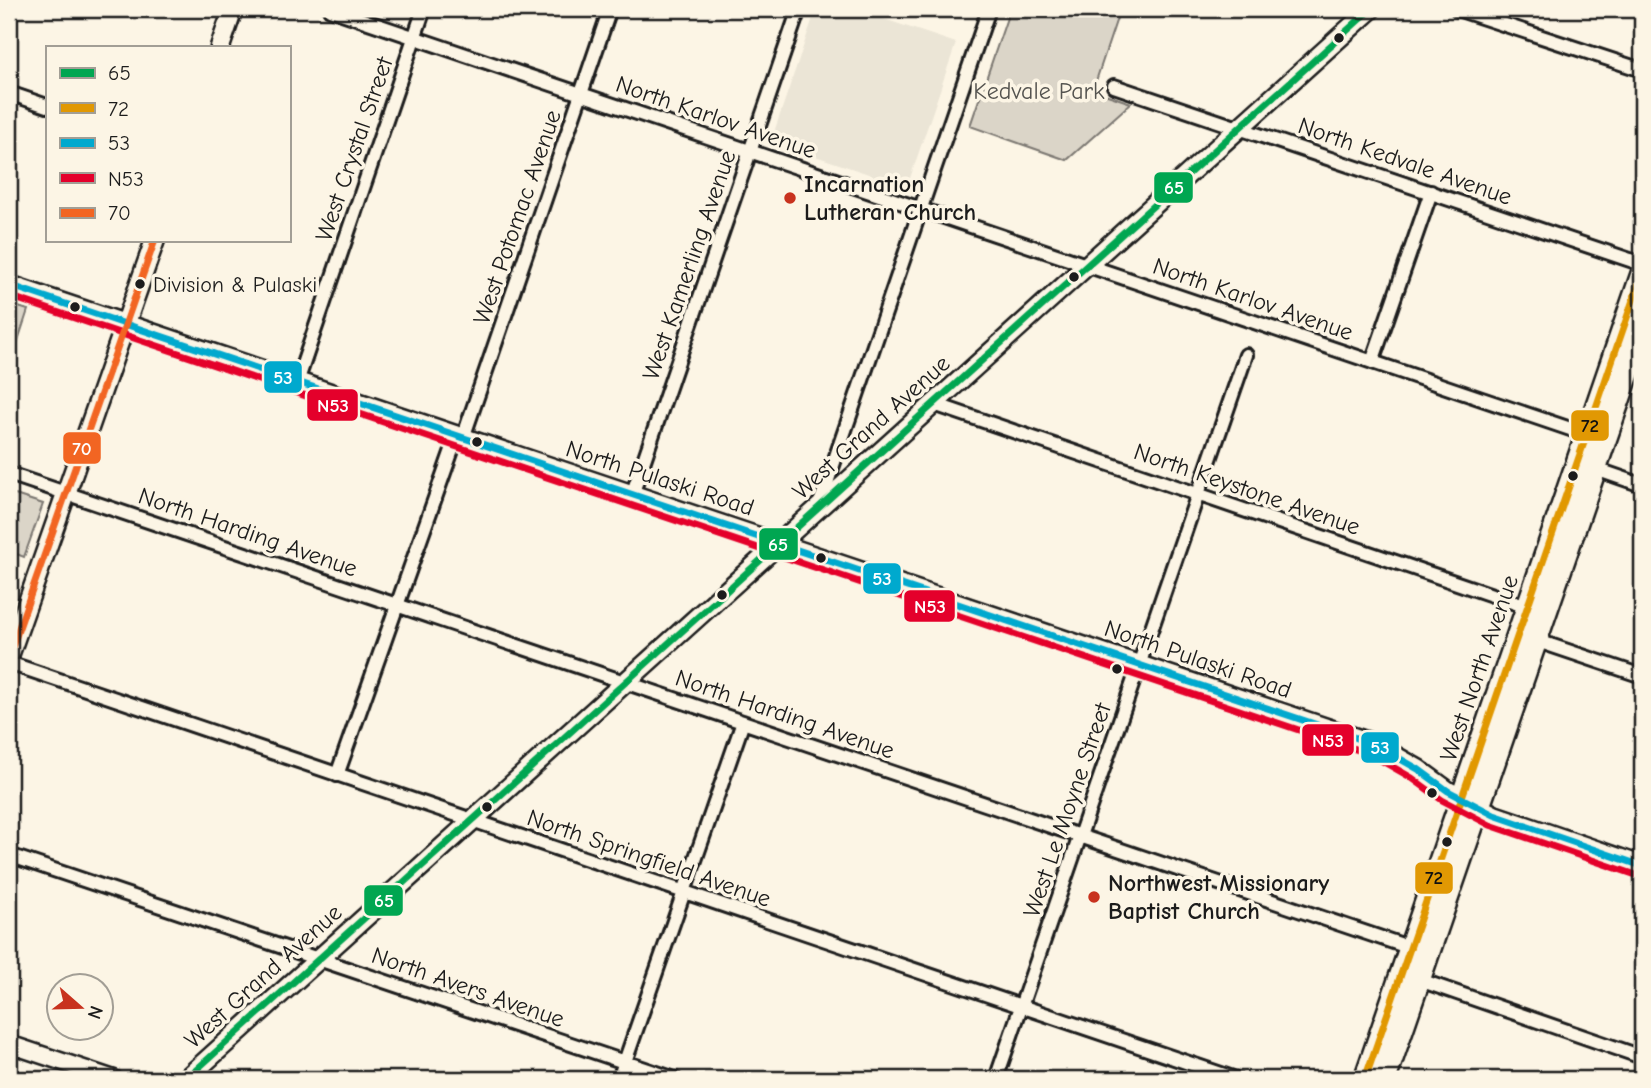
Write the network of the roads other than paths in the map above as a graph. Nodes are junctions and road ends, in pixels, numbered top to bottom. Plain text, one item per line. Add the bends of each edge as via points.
1 (233, 9) edge
2 (330, 9) edge
3 (424, 9) edge
4 (610, 9) edge
5 (799, 9) edge
6 (989, 9) edge
7 (1371, 9) edge
8 (1457, 9) edge
9 (415, 37) junction
10 (220, 46) edge
11 (1642, 70) edge
12 (1114, 86) dead end
13 (9, 93) edge
14 (581, 93) junction
15 (46, 106) edge
16 (1240, 127) junction
17 (750, 151) junction
18 (1431, 192) junction
19 (921, 208) junction
20 (154, 242) edge
21 (1642, 264) edge
22 (1088, 265) junction
23 (9, 285) edge
24 (1640, 287) edge
25 (126, 325) junction
26 (1642, 333) edge
27 (1246, 355) dead end
28 (1372, 362) junction
29 (297, 382) junction
30 (934, 404) junction
31 (460, 437) junction
32 (1596, 438) junction
33 (1586, 466) junction
34 (9, 474) edge
35 (1642, 485) edge
36 (66, 493) junction
37 (1197, 494) junction
38 (632, 495) junction
39 (817, 509) junction
40 (779, 544) junction
41 (397, 605) junction
42 (1537, 610) junction
43 (1527, 637) junction
44 (9, 656) edge
45 (9, 663) edge
46 (1140, 665) junction
47 (1642, 676) edge
48 (626, 682) junction
49 (743, 722) junction
50 (337, 775) junction
51 (1470, 802) junction
52 (473, 821) junction
53 (1080, 836) junction
54 (9, 855) edge
55 (1642, 866) edge
56 (684, 892) junction
57 (1419, 950) junction
58 (318, 959) junction
59 (1410, 977) junction
60 (1021, 1006) junction
61 (9, 1044) edge
62 (1642, 1056) edge
63 (625, 1062) junction
64 (114, 1079) edge
65 (186, 1079) edge
66 (619, 1079) edge
67 (675, 1079) edge
68 (996, 1079) edge
69 (1236, 1079) edge
70 (1365, 1079) edge
71 (1385, 1079) edge

1 - 10 main road
2 - 9 street, North Karlov Avenue
3 - 9 street, West Crystal Street
4 - 14 street, West Potomac Avenue
5 - 17 street, West Kamerling Avenue
6 - 19 street
7 - 16 main road, West Grand Avenue
8 - 11 street
9 - 14 street, North Karlov Avenue
9 - 29 street, West Crystal Street
12 - 16 street, North Kedvale Avenue
13 - 15 street
14 - 17 street, North Karlov Avenue
14 - 31 street, West Potomac Avenue
16 - 18 street, North Kedvale Avenue
16 - 22 main road, West Grand Avenue
17 - 19 street, North Karlov Avenue
17 - 38 street, West Kamerling Avenue
18 - 21 street, North Kedvale Avenue
18 - 28 street
19 - 22 street, North Karlov Avenue
19 - 39 street
20 - 25 main road
22 - 28 street, North Karlov Avenue
22 - 30 main road, West Grand Avenue
23 - 25 main road, North Pulaski Road
24 - 32 main road, West North Avenue
25 - 29 main road, North Pulaski Road
25 - 36 main road
26 - 32 main road, West North Avenue
27 - 37 street, West Le Moyne Street
28 - 32 street, North Karlov Avenue
29 - 31 main road, North Pulaski Road
30 - 37 street, North Keystone Avenue
30 - 39 main road, West Grand Avenue
31 - 38 main road, North Pulaski Road
31 - 41 street, West Potomac Avenue
32 - 33 main road, West North Avenue
33 - 35 street
33 - 42 main road, West North Avenue
34 - 36 street, North Harding Avenue
36 - 41 street, North Harding Avenue
36 - 44 main road
37 - 42 street, North Keystone Avenue
37 - 46 street, West Le Moyne Street
38 - 40 main road, North Pulaski Road
39 - 40 main road, West Grand Avenue
40 - 46 main road, North Pulaski Road
40 - 48 main road, West Grand Avenue
41 - 48 street, North Harding Avenue
41 - 50 street, West Potomac Avenue
42 - 43 main road, West North Avenue
43 - 47 street
43 - 51 main road, West North Avenue
45 - 50 street, North Springfield Avenue
46 - 51 main road, North Pulaski Road via 1374,744
46 - 53 street, West Le Moyne Street
48 - 49 street, North Harding Avenue
48 - 52 main road, West Grand Avenue
49 - 53 street, North Harding Avenue
49 - 56 street
50 - 52 street, North Springfield Avenue
51 - 55 main road, North Pulaski Road via 1494,815
51 - 57 main road, West North Avenue
52 - 56 street, North Springfield Avenue
52 - 58 main road, West Grand Avenue
53 - 57 street, North Harding Avenue
53 - 60 street, West Le Moyne Street
54 - 58 street, North Avers Avenue
56 - 60 street, North Springfield Avenue
56 - 63 street
57 - 59 main road, West North Avenue
58 - 63 street, North Avers Avenue
58 - 65 main road, West Grand Avenue
59 - 62 street
59 - 70 main road, West North Avenue
59 - 71 main road, West North Avenue
60 - 68 street, West Le Moyne Street
60 - 69 street, North Springfield Avenue
61 - 64 street
63 - 66 street
63 - 67 street, North Avers Avenue

